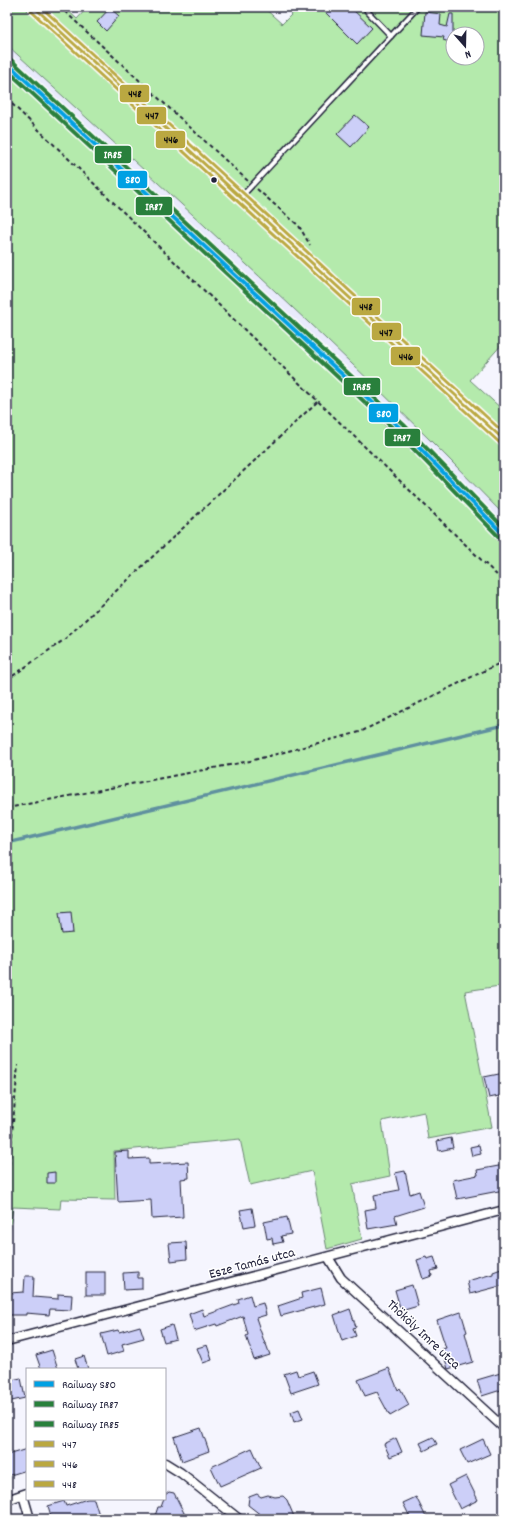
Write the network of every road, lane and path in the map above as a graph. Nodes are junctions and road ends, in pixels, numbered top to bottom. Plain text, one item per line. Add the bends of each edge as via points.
1 (60, 7) edge
2 (418, 7) edge
3 (42, 10) edge
4 (367, 10) dead end
5 (391, 36) junction
6 (7, 99) edge
7 (253, 185) junction
8 (240, 198) junction
9 (315, 249) dead end
10 (318, 401) junction
11 (504, 440) edge
12 (504, 582) edge
13 (504, 658) edge
14 (7, 680) edge
15 (7, 808) edge
16 (18, 1064) dead end
17 (7, 1192) edge
18 (503, 1212) edge
19 (328, 1257) junction
20 (7, 1341) edge
21 (504, 1428) edge
22 (166, 1464) edge
23 (25, 1494) edge
24 (7, 1500) edge
25 (26, 1500) edge
26 (30, 1519) edge
27 (239, 1519) edge

1 - 7 path
2 - 5 lane
3 - 8 main road
4 - 5 lane
5 - 7 lane
6 - 10 path
7 - 8 lane
7 - 9 path via 298,226
8 - 11 main road
10 - 12 path
10 - 14 path via 65,640
13 - 15 path via 498,664 360,732 250,761
16 - 17 path
18 - 19 street, Esze Tamás utca
19 - 20 street, Esze Tamás utca
19 - 21 street, Thököly Imre utca via 341,1278
22 - 27 street
23 - 24 street
25 - 26 street

